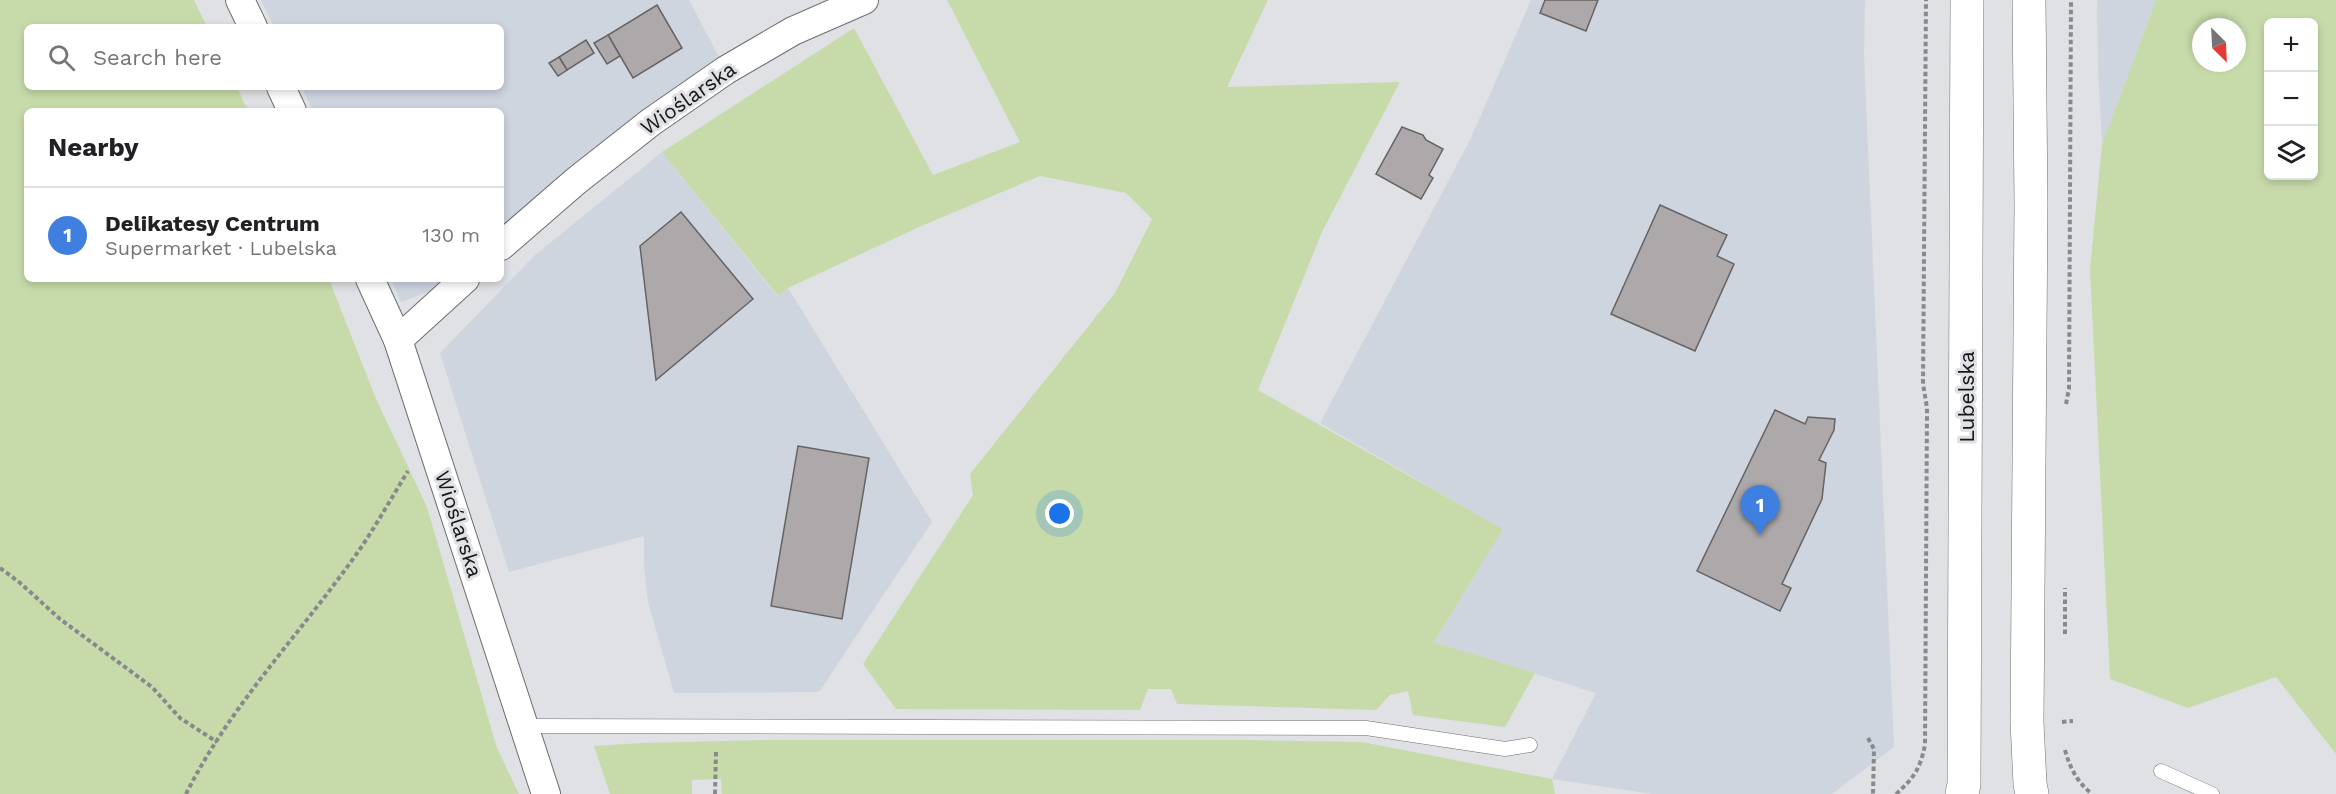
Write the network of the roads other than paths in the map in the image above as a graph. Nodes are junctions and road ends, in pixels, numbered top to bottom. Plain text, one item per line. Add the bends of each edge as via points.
1 (240, 0) edge
2 (864, 0) edge
3 (1967, 0) edge
4 (2029, 0) edge
5 (252, 24) edge
6 (282, 90) edge
7 (291, 108) edge
8 (504, 243) edge
9 (371, 282) edge
10 (462, 282) edge
11 (398, 340) junction
12 (524, 726) junction
13 (1530, 745) dead end
14 (2161, 771) dead end
15 (546, 794) edge
16 (1962, 794) edge
17 (2032, 794) edge
18 (2212, 794) edge

1 - 5 street
2 - 8 street, Wioślarska via 793,31 726,70 651,122
3 - 16 main road, Lubelska
4 - 17 main road via 2027,722
6 - 7 street
9 - 11 street, Wioślarska
10 - 11 street
11 - 12 street, Wioślarska
12 - 13 lane via 1366,728 1505,749
12 - 15 street, Wioślarska
14 - 18 lane

